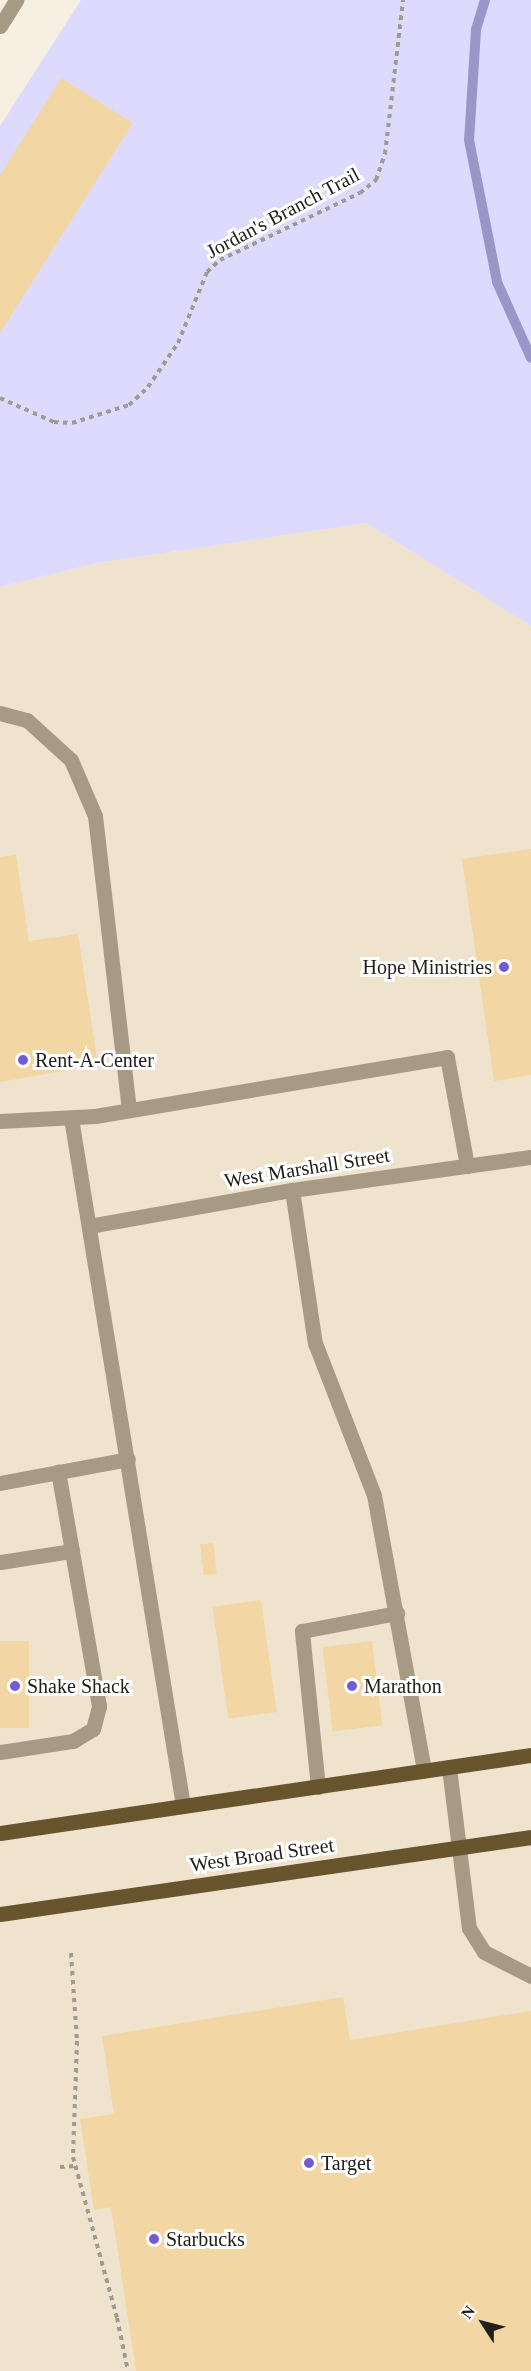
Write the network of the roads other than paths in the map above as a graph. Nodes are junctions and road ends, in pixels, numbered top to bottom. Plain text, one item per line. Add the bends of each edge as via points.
1 (16, 0) edge
2 (0, 26) edge
3 (0, 713) edge
4 (129, 1110) junction
5 (71, 1118) junction
6 (0, 1121) edge
7 (531, 1157) edge
8 (467, 1166) junction
9 (292, 1190) junction
10 (89, 1226) junction
11 (128, 1459) junction
12 (58, 1472) junction
13 (0, 1483) edge
14 (72, 1551) junction
15 (0, 1562) edge
16 (397, 1613) junction
17 (0, 1752) edge
18 (531, 1755) edge
19 (449, 1768) junction
20 (424, 1771) junction
21 (318, 1787) junction
22 (183, 1806) junction
23 (0, 1833) edge
24 (531, 1837) edge
25 (459, 1848) junction
26 (0, 1914) edge
27 (531, 1977) edge

1 - 2 street
3 - 4 street via 27,720 71,760 94,816
4 - 5 street
4 - 8 street via 447,1058
5 - 6 street
5 - 10 street
7 - 8 street, West Marshall Street
8 - 9 street, West Marshall Street
9 - 10 street, West Marshall Street
9 - 16 street via 315,1343 374,1495
10 - 11 street
11 - 12 street
11 - 22 street
12 - 13 street
12 - 14 street
14 - 15 street
14 - 17 street via 99,1706 93,1729 73,1741
16 - 20 street
16 - 21 street via 302,1631
18 - 19 main road
19 - 20 main road
19 - 25 street
20 - 21 main road
21 - 22 main road
22 - 23 main road
24 - 25 main road, West Broad Street
25 - 26 main road, West Broad Street
25 - 27 street via 469,1928 484,1952

